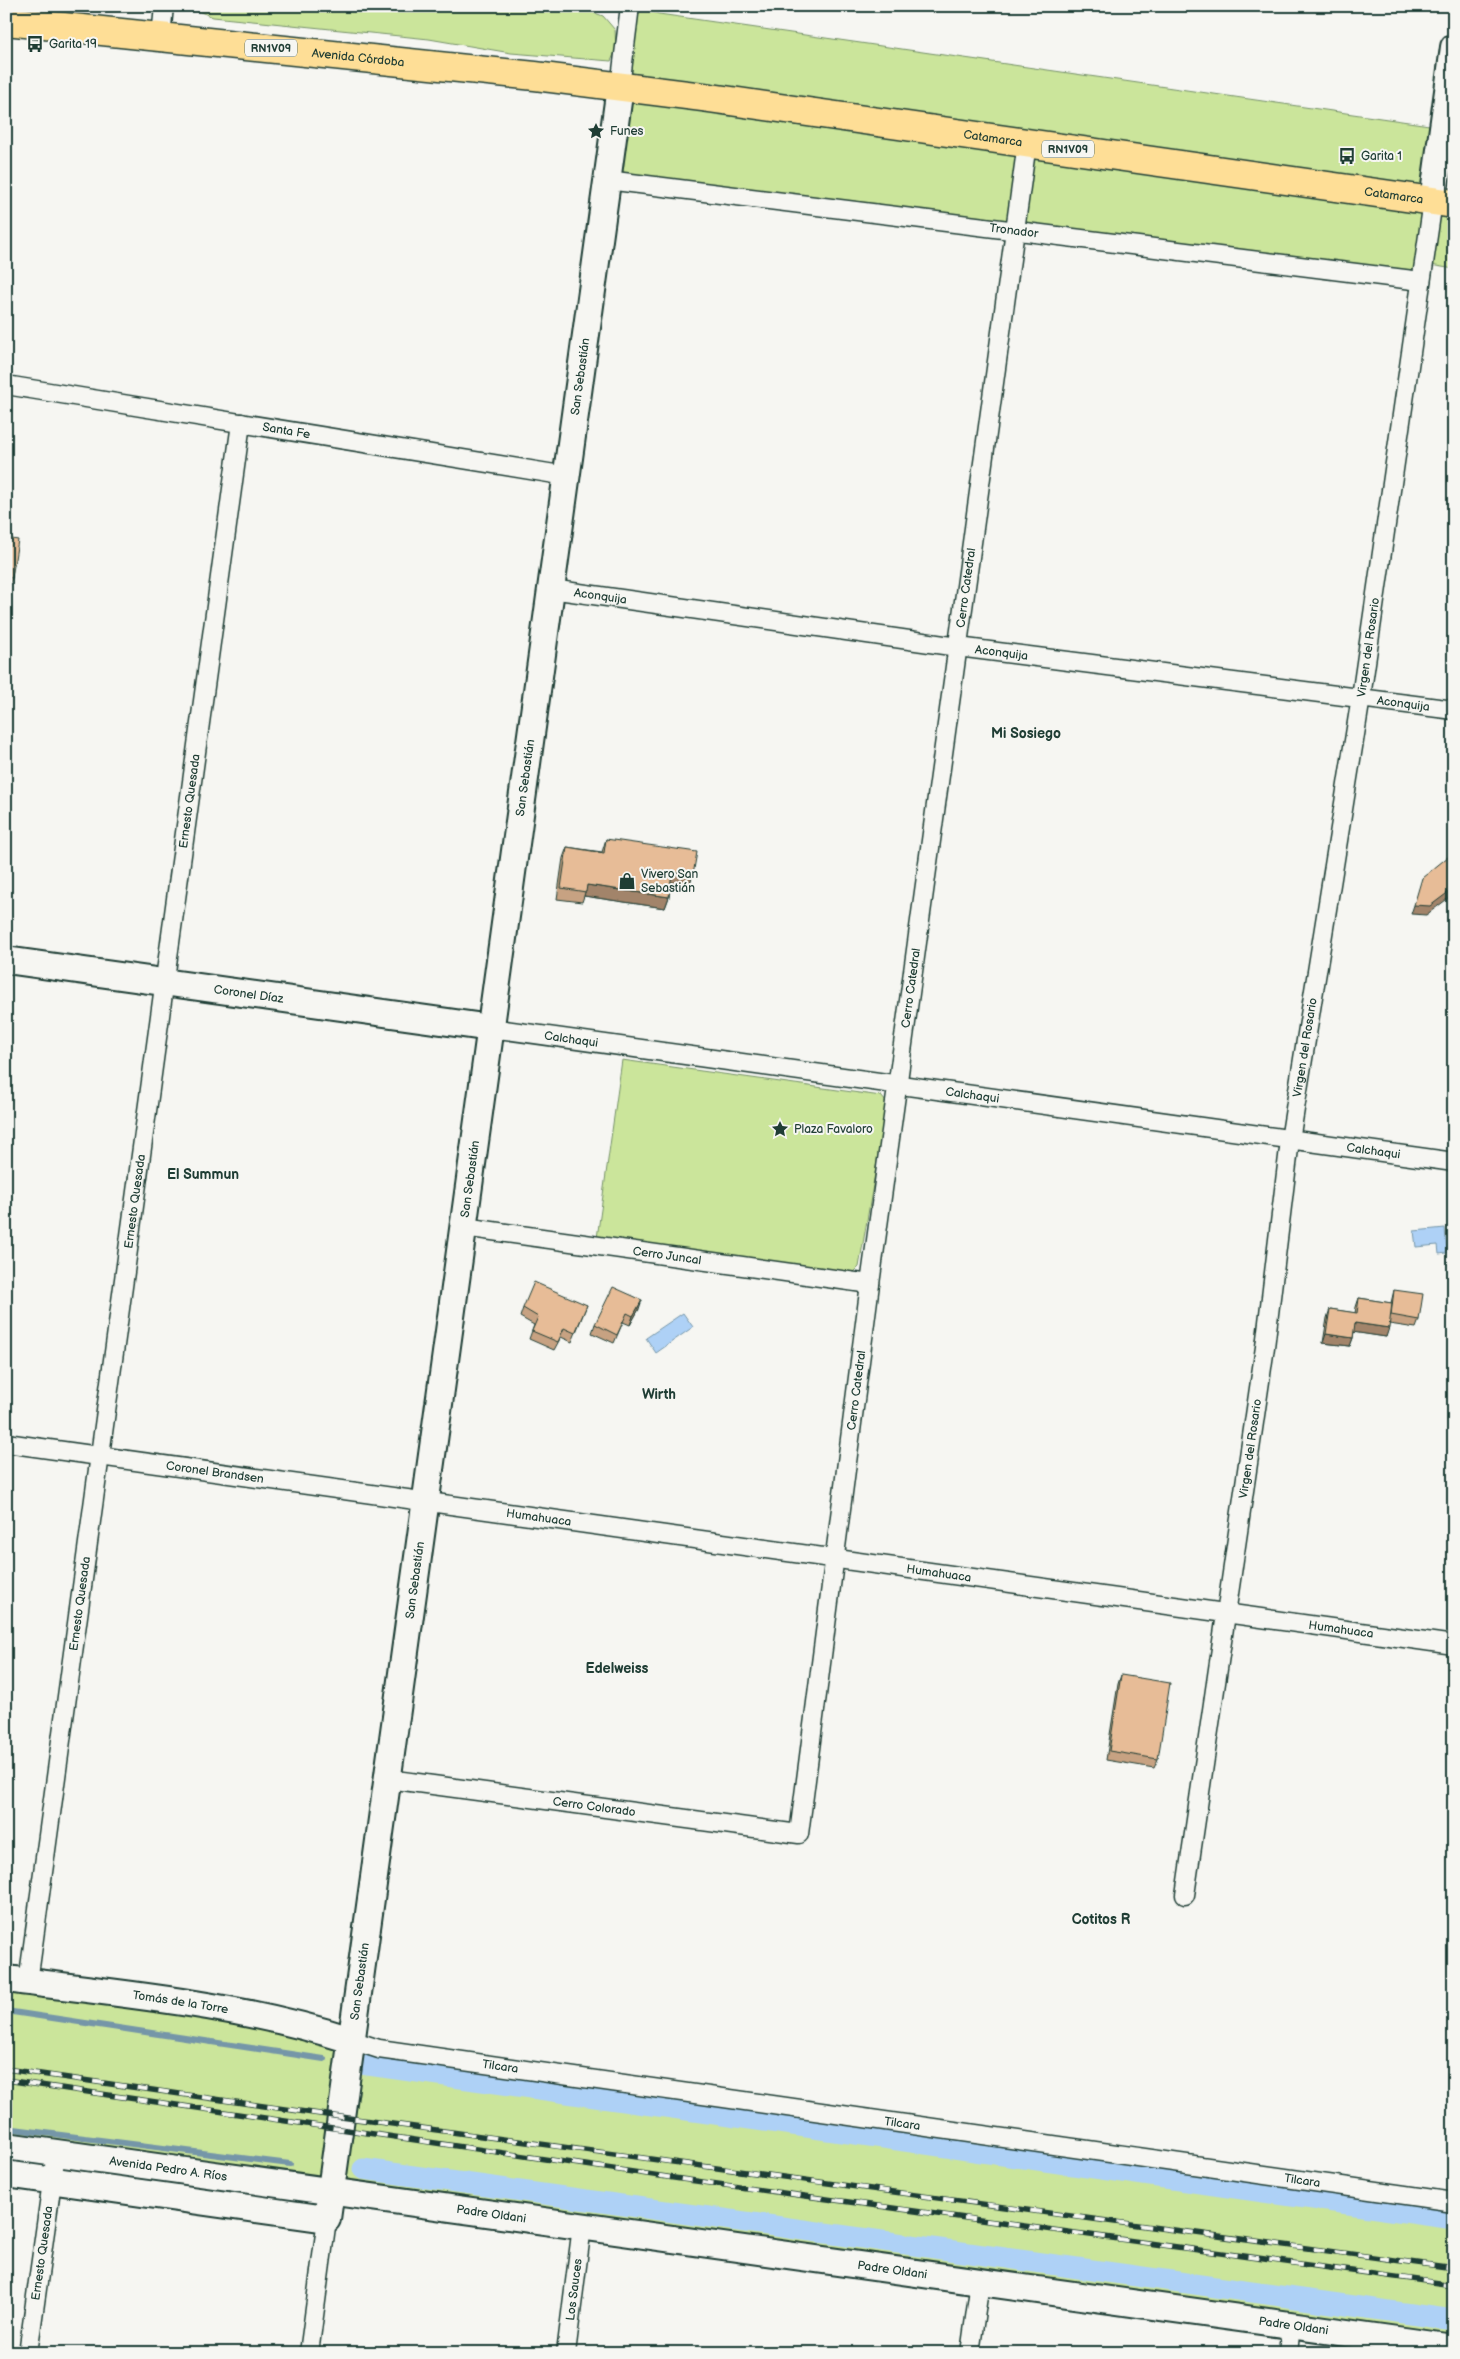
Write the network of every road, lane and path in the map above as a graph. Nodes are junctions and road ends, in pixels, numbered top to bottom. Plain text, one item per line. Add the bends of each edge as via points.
1 (164, 6) edge
2 (630, 6) edge
3 (6, 21) edge
4 (161, 37) junction
5 (1454, 47) edge
6 (620, 87) junction
7 (1027, 143) junction
8 (607, 180) junction
9 (1443, 202) edge
10 (1015, 231) junction
11 (1421, 281) junction
12 (6, 385) edge
13 (241, 423) junction
14 (567, 476) junction
15 (551, 589) junction
16 (958, 647) junction
17 (1360, 697) junction
18 (1454, 710) edge
19 (6, 960) edge
20 (165, 982) junction
21 (491, 1028) junction
22 (898, 1085) junction
23 (1290, 1140) junction
24 (1454, 1162) edge
25 (464, 1227) junction
26 (870, 1284) junction
27 (6, 1443) edge
28 (100, 1456) junction
29 (425, 1502) junction
30 (834, 1560) junction
31 (1226, 1614) junction
32 (1454, 1646) edge
33 (388, 1779) junction
34 (799, 1834) joint
35 (1185, 1896) dead end
36 (17, 1980) edge
37 (351, 2040) junction
38 (6, 2146) edge
39 (56, 2153) junction
40 (6, 2174) edge
41 (52, 2181) junction
42 (331, 2191) junction
43 (1454, 2202) edge
44 (327, 2219) junction
45 (582, 2226) junction
46 (980, 2282) junction
47 (1291, 2325) junction
48 (1454, 2348) edge
49 (28, 2353) edge
50 (309, 2353) edge
51 (566, 2353) edge
52 (970, 2353) edge
53 (1288, 2353) edge

1 - 4 street
2 - 6 street, San Sebastián
3 - 4 main road, Avenida Córdoba / RN1V09
4 - 6 main road, Avenida Córdoba / RN1V09
5 - 9 main road
6 - 7 main road, Catamarca / RN1V09
6 - 8 main road, San Sebastián
7 - 9 main road, Catamarca / RN1V09
7 - 10 street, Cerro Catedral
8 - 10 street, Tronador
8 - 14 main road, San Sebastián
9 - 11 street, Virgen del Rosario
10 - 11 street, Tronador
10 - 16 street, Cerro Catedral
11 - 17 street, Virgen del Rosario
12 - 13 street, Santa Fe
13 - 14 street, Santa Fe
13 - 20 street, Ernesto Quesada
14 - 15 main road, San Sebastián
15 - 16 street, Aconquija
15 - 21 main road, San Sebastián
16 - 17 street, Aconquija
16 - 22 street, Cerro Catedral
17 - 18 street, Aconquija
17 - 23 street, Virgen del Rosario
19 - 20 main road, Coronel Díaz
20 - 21 main road, Coronel Díaz
20 - 28 street, Ernesto Quesada
21 - 22 street, Calchaqui
21 - 25 main road, San Sebastián
22 - 23 street, Calchaqui
22 - 26 street, Cerro Catedral
23 - 24 street, Calchaqui
23 - 31 street, Virgen del Rosario via 1265,1347
25 - 26 street, Cerro Juncal
25 - 29 main road, San Sebastián
26 - 30 street, Cerro Catedral
27 - 28 street, Coronel Brandsen
28 - 29 street, Coronel Brandsen
28 - 36 street, Ernesto Quesada
29 - 30 street, Humahuaca
29 - 33 main road, San Sebastián
30 - 31 street, Humahuaca
30 - 34 street, Cerro Catedral
31 - 32 street, Humahuaca
31 - 35 street, Virgen del Rosario
33 - 34 street, Cerro Colorado
33 - 37 main road, San Sebastián
36 - 37 main road, Tomás de la Torre via 198,2004 312,2028
37 - 42 main road, San Sebastián
37 - 43 street, Tilcara via 389,2051
38 - 39 main road, Avenida Pedro A. Ríos
39 - 41 street, Ernesto Quesada
39 - 42 main road, Avenida Pedro A. Ríos
40 - 41 main road
41 - 44 main road
41 - 49 street, Ernesto Quesada
42 - 44 main road, San Sebastián
42 - 45 main road, Padre Oldani
44 - 50 street, San Sebastián
45 - 46 main road, Padre Oldani
45 - 51 street, Los Sauces
46 - 47 main road, Padre Oldani
46 - 52 street
47 - 48 main road, Padre Oldani
47 - 53 street

